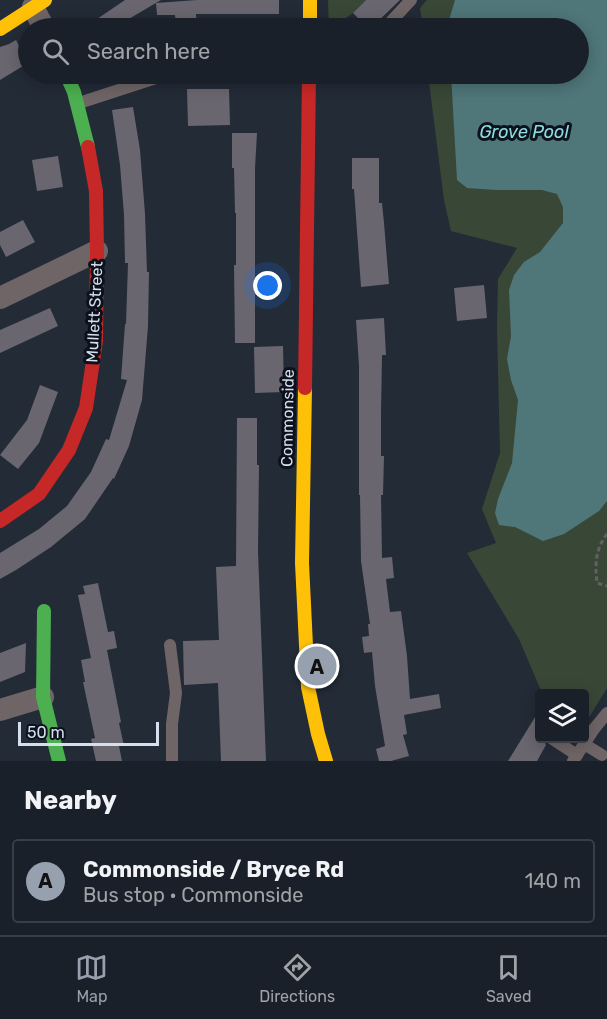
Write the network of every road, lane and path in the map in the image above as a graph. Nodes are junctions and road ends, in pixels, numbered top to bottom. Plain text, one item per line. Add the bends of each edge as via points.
1 (310, 0) edge
2 (411, 0) edge
3 (39, 4) edge
4 (310, 18) edge
5 (394, 18) edge
6 (0, 28) edge
7 (70, 84) edge
8 (138, 84) edge
9 (309, 84) edge
10 (78, 104) junction
11 (97, 251) junction
12 (0, 298) edge
13 (0, 521) edge
14 (607, 534) edge
15 (607, 586) edge
16 (44, 611) dead end
17 (170, 645) dead end
18 (43, 696) junction
19 (0, 711) edge
20 (607, 713) edge
21 (557, 743) edge
22 (584, 744) junction
23 (602, 755) dead end
24 (575, 758) edge
25 (59, 761) edge
26 (171, 761) edge
27 (326, 761) edge

1 - 4 main road
2 - 5 lane
3 - 6 main road
7 - 10 main road, Mullett Street
8 - 10 lane
9 - 27 main road, Commonside via 302,563 308,687
10 - 11 main road, Mullett Street via 96,191
11 - 12 street
11 - 13 main road, Mullett Street via 96,342 86,408 69,450 39,494
14 - 15 path via 595,563 597,583
16 - 18 main road
17 - 26 lane via 176,693
18 - 19 street
18 - 25 main road
20 - 22 lane
21 - 24 lane
22 - 23 lane
22 - 24 lane

